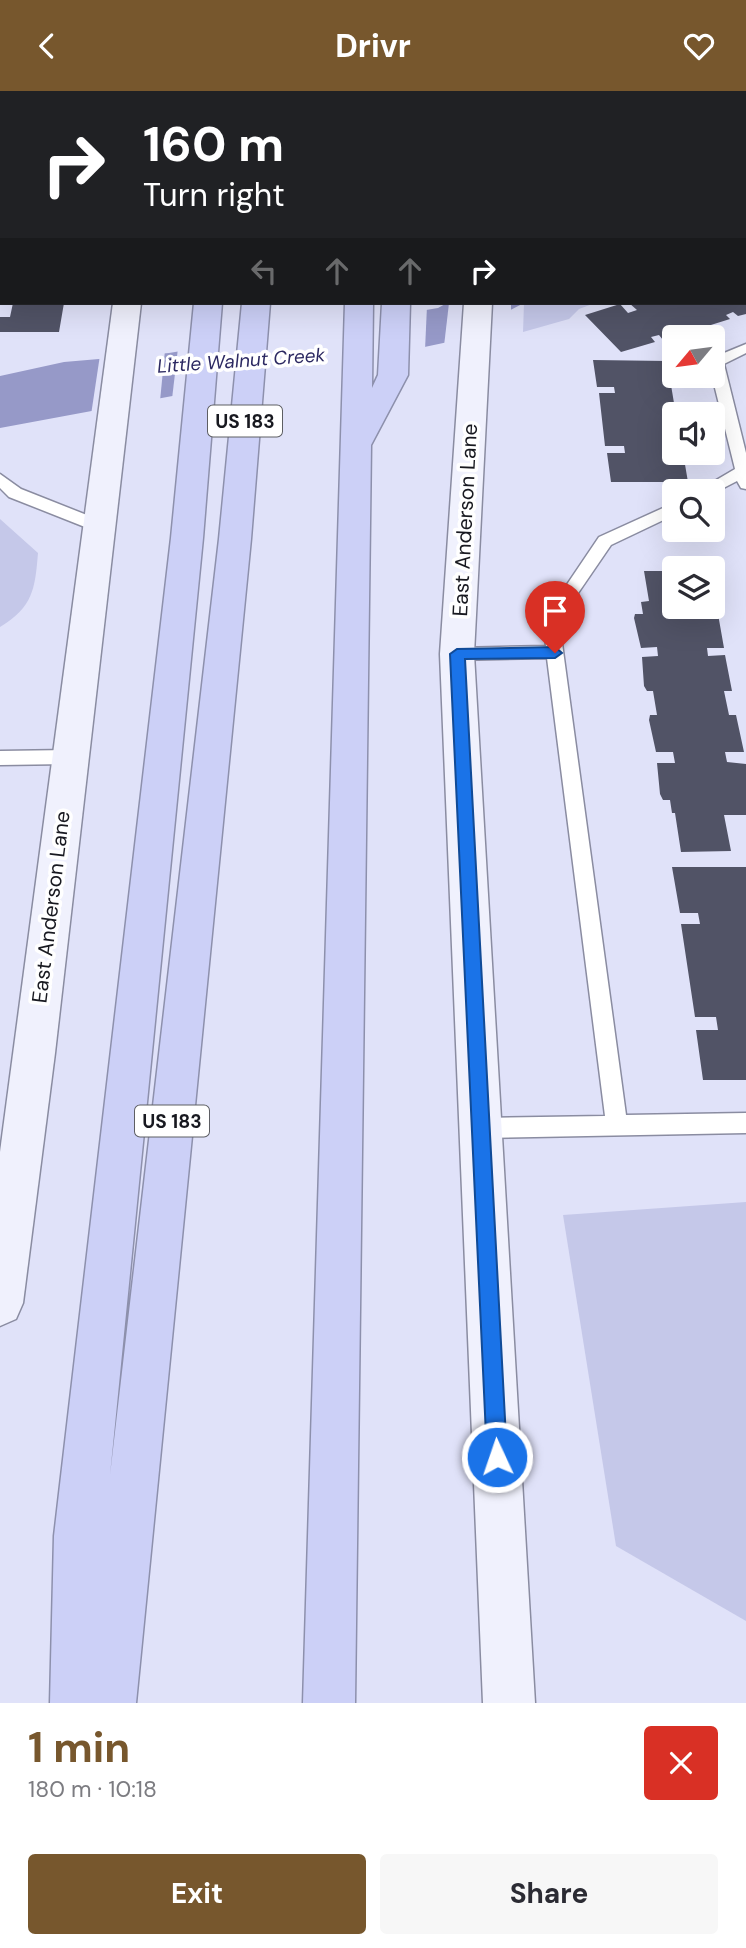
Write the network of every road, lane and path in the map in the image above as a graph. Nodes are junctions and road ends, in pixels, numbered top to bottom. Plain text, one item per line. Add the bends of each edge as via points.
1 (127, 305) edge
2 (208, 305) edge
3 (256, 305) edge
4 (359, 305) edge
5 (396, 305) edge
6 (478, 305) edge
7 (746, 348) edge
8 (356, 450) junction
9 (745, 475) edge
10 (0, 479) edge
11 (725, 483) edge
12 (662, 514) edge
13 (96, 525) junction
14 (555, 653) junction
15 (457, 654) junction
16 (69, 757) junction
17 (0, 758) edge
18 (746, 1123) edge
19 (617, 1125) junction
20 (480, 1128) junction
21 (10, 1172) edge
22 (0, 1303) edge
23 (76, 1703) edge
24 (110, 1703) edge
25 (329, 1703) edge
26 (509, 1703) edge

1 - 13 main road, East Anderson Lane
2 - 23 highway via 187,538 79,1535
3 - 24 highway, US 183
4 - 8 highway
5 - 8 highway via 393,375
6 - 15 main road, East Anderson Lane
7 - 9 lane via 716,362
8 - 25 highway
9 - 11 lane
10 - 13 lane via 15,493
12 - 14 lane via 605,541 551,620
13 - 16 main road, East Anderson Lane
14 - 15 lane
14 - 19 lane
15 - 20 main road, East Anderson Lane
16 - 17 lane
16 - 21 main road, East Anderson Lane
18 - 19 lane
19 - 20 lane
20 - 26 main road, East Anderson Lane
21 - 22 main road, East Anderson Lane

